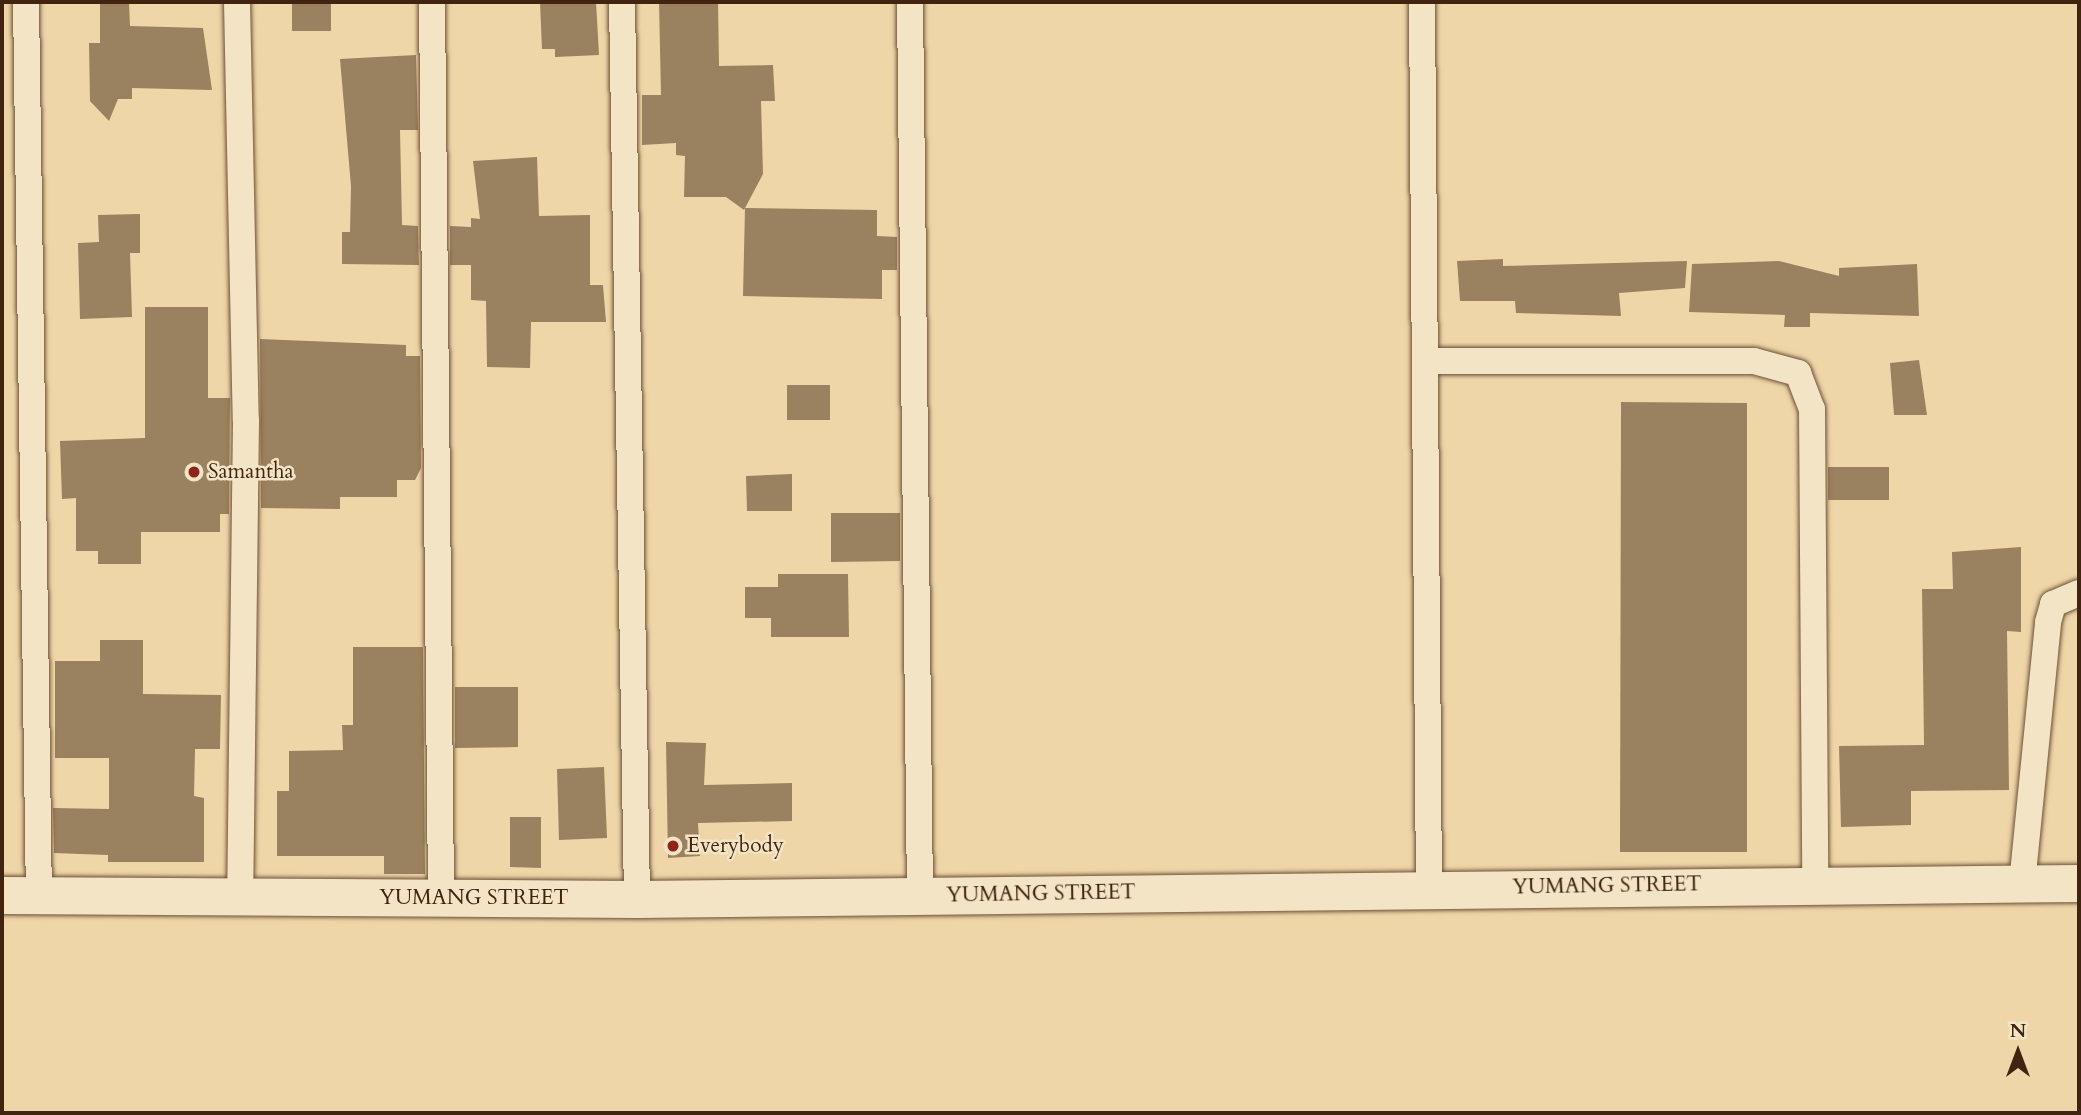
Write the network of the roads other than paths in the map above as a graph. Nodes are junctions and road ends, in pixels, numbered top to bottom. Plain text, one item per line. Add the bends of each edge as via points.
1 (26, 2) edge
2 (237, 2) edge
3 (432, 2) edge
4 (622, 2) edge
5 (910, 2) edge
6 (1422, 2) edge
7 (1427, 360) junction
8 (2079, 593) edge
9 (1815, 883) junction
10 (2079, 883) edge
11 (2022, 884) junction
12 (1429, 889) junction
13 (2, 895) edge
14 (39, 895) junction
15 (920, 896) junction
16 (240, 897) junction
17 (441, 898) junction
18 (637, 899) junction

1 - 14 street
2 - 16 street via 246,420
3 - 17 street via 442,546
4 - 18 street
5 - 15 street
6 - 7 street
7 - 9 street via 1754,361 1798,373 1812,409
7 - 12 street
8 - 11 street via 2053,604 2048,622
9 - 11 main road, YUMANG STREET
9 - 12 main road, YUMANG STREET
10 - 11 main road, YUMANG STREET
12 - 15 main road, YUMANG STREET
13 - 14 main road, YUMANG STREET
14 - 16 main road, YUMANG STREET
15 - 18 main road, YUMANG STREET
16 - 17 main road, YUMANG STREET
17 - 18 main road, YUMANG STREET

